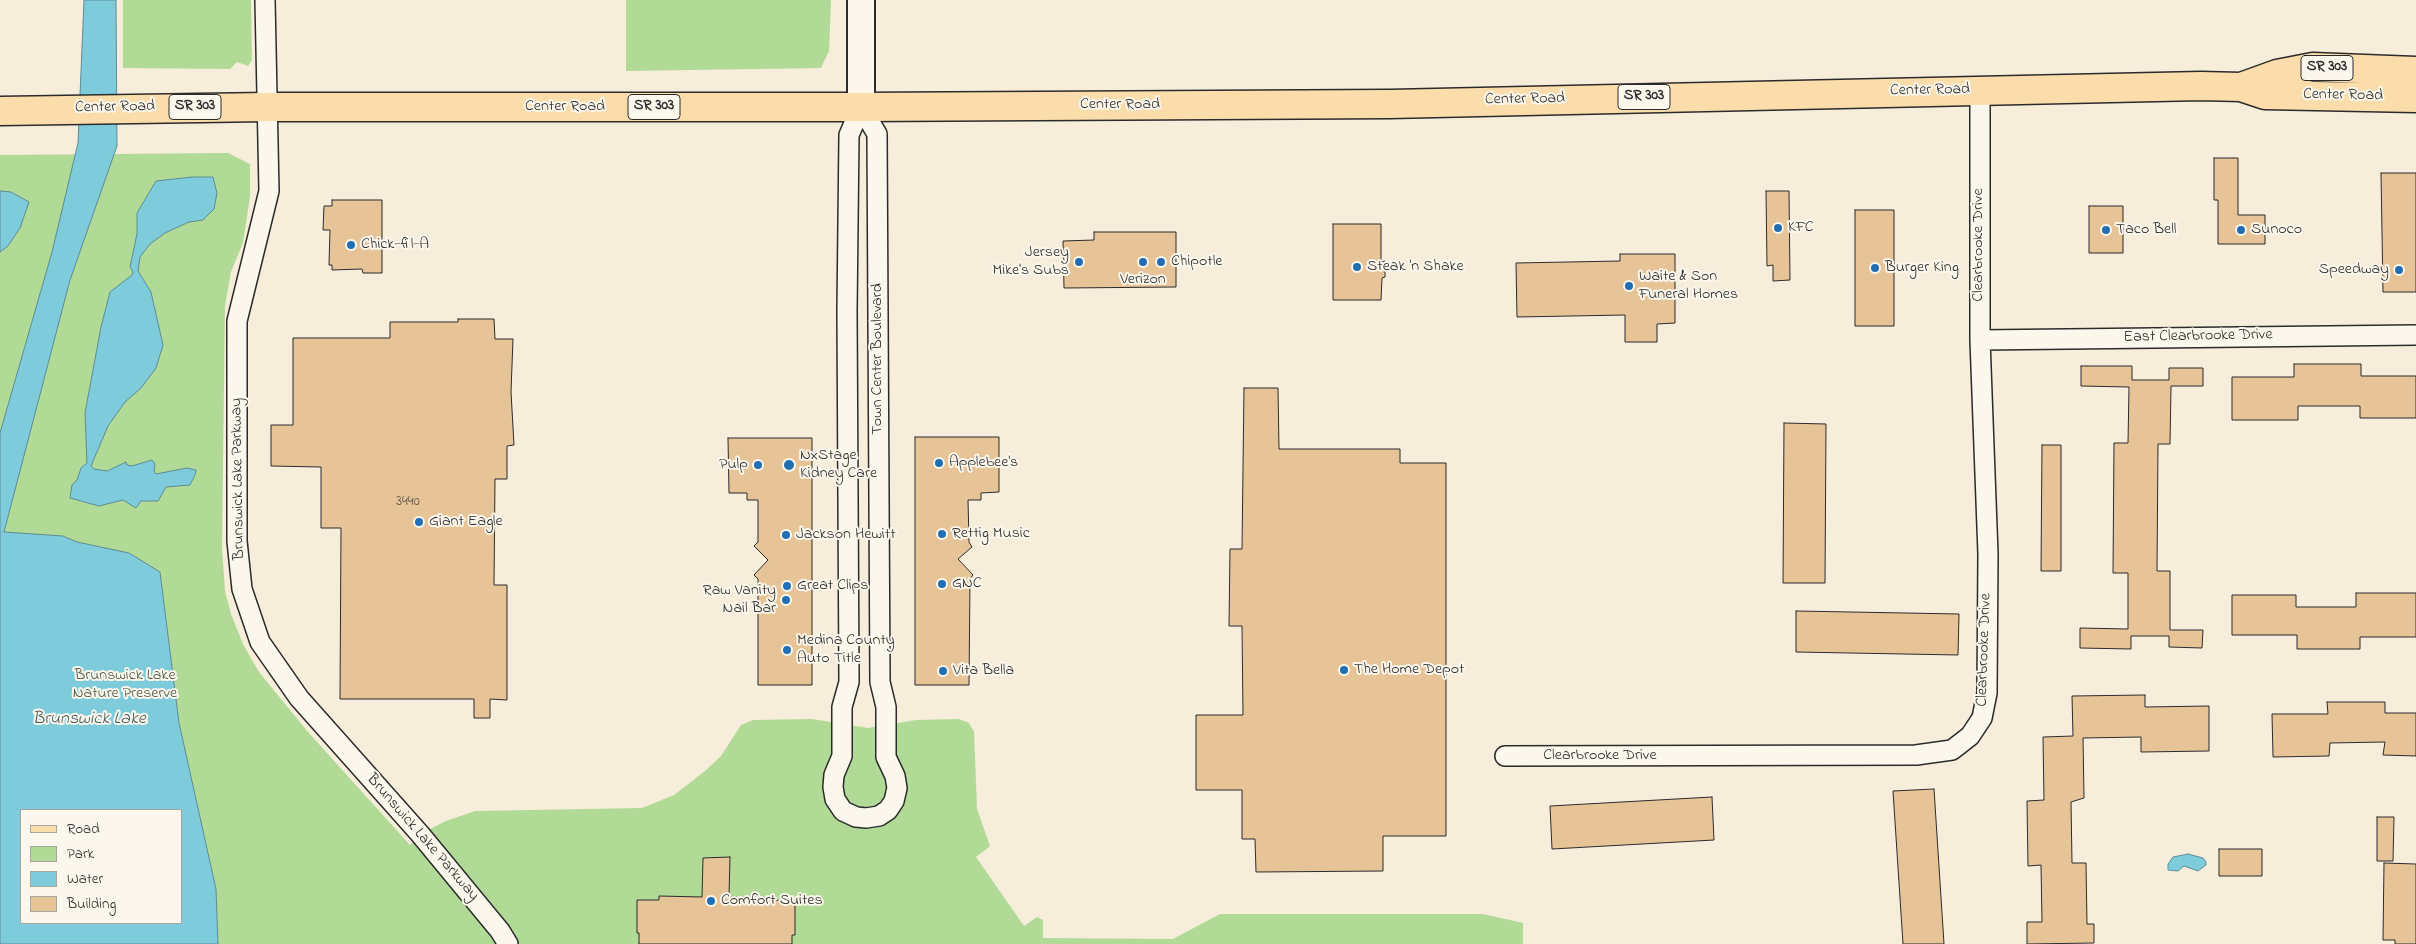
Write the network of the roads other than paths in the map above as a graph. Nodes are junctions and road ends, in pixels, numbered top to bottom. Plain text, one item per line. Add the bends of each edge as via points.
1 (265, 0) edge
2 (862, 0) edge
3 (2416, 71) edge
4 (2241, 87) junction
5 (1980, 90) junction
6 (2416, 98) edge
7 (267, 107) junction
8 (861, 107) junction
9 (0, 111) edge
10 (2416, 335) edge
11 (1980, 340) junction
12 (1505, 756) dead end
13 (508, 944) edge

1 - 7 street, Brunswick Lake Parkway
2 - 8 street
3 - 4 main road, Center Road / SR 303 via 2314,67 2278,74
4 - 5 main road, Center Road / SR 303
4 - 6 main road, Center Road / SR 303 via 2265,95
5 - 8 main road, Center Road / SR 303 via 1390,104
5 - 11 street, Clearbrooke Drive
7 - 8 main road, Center Road / SR 303
7 - 9 main road, Center Road / SR 303
7 - 13 street, Brunswick Lake Parkway via 269,192 237,322 237,541 242,589 260,642 299,698 420,834
8 - 8 street, Town Center Boulevard via 848,135 848,682 842,707 842,756 833,787 835,799 843,811 866,818 879,816 888,810 897,788 886,757 886,707 880,682 876,134
10 - 11 street, East Clearbrooke Drive
11 - 12 street, Clearbrooke Drive via 1988,554 1987,693 1982,718 1970,736 1952,750 1916,755

